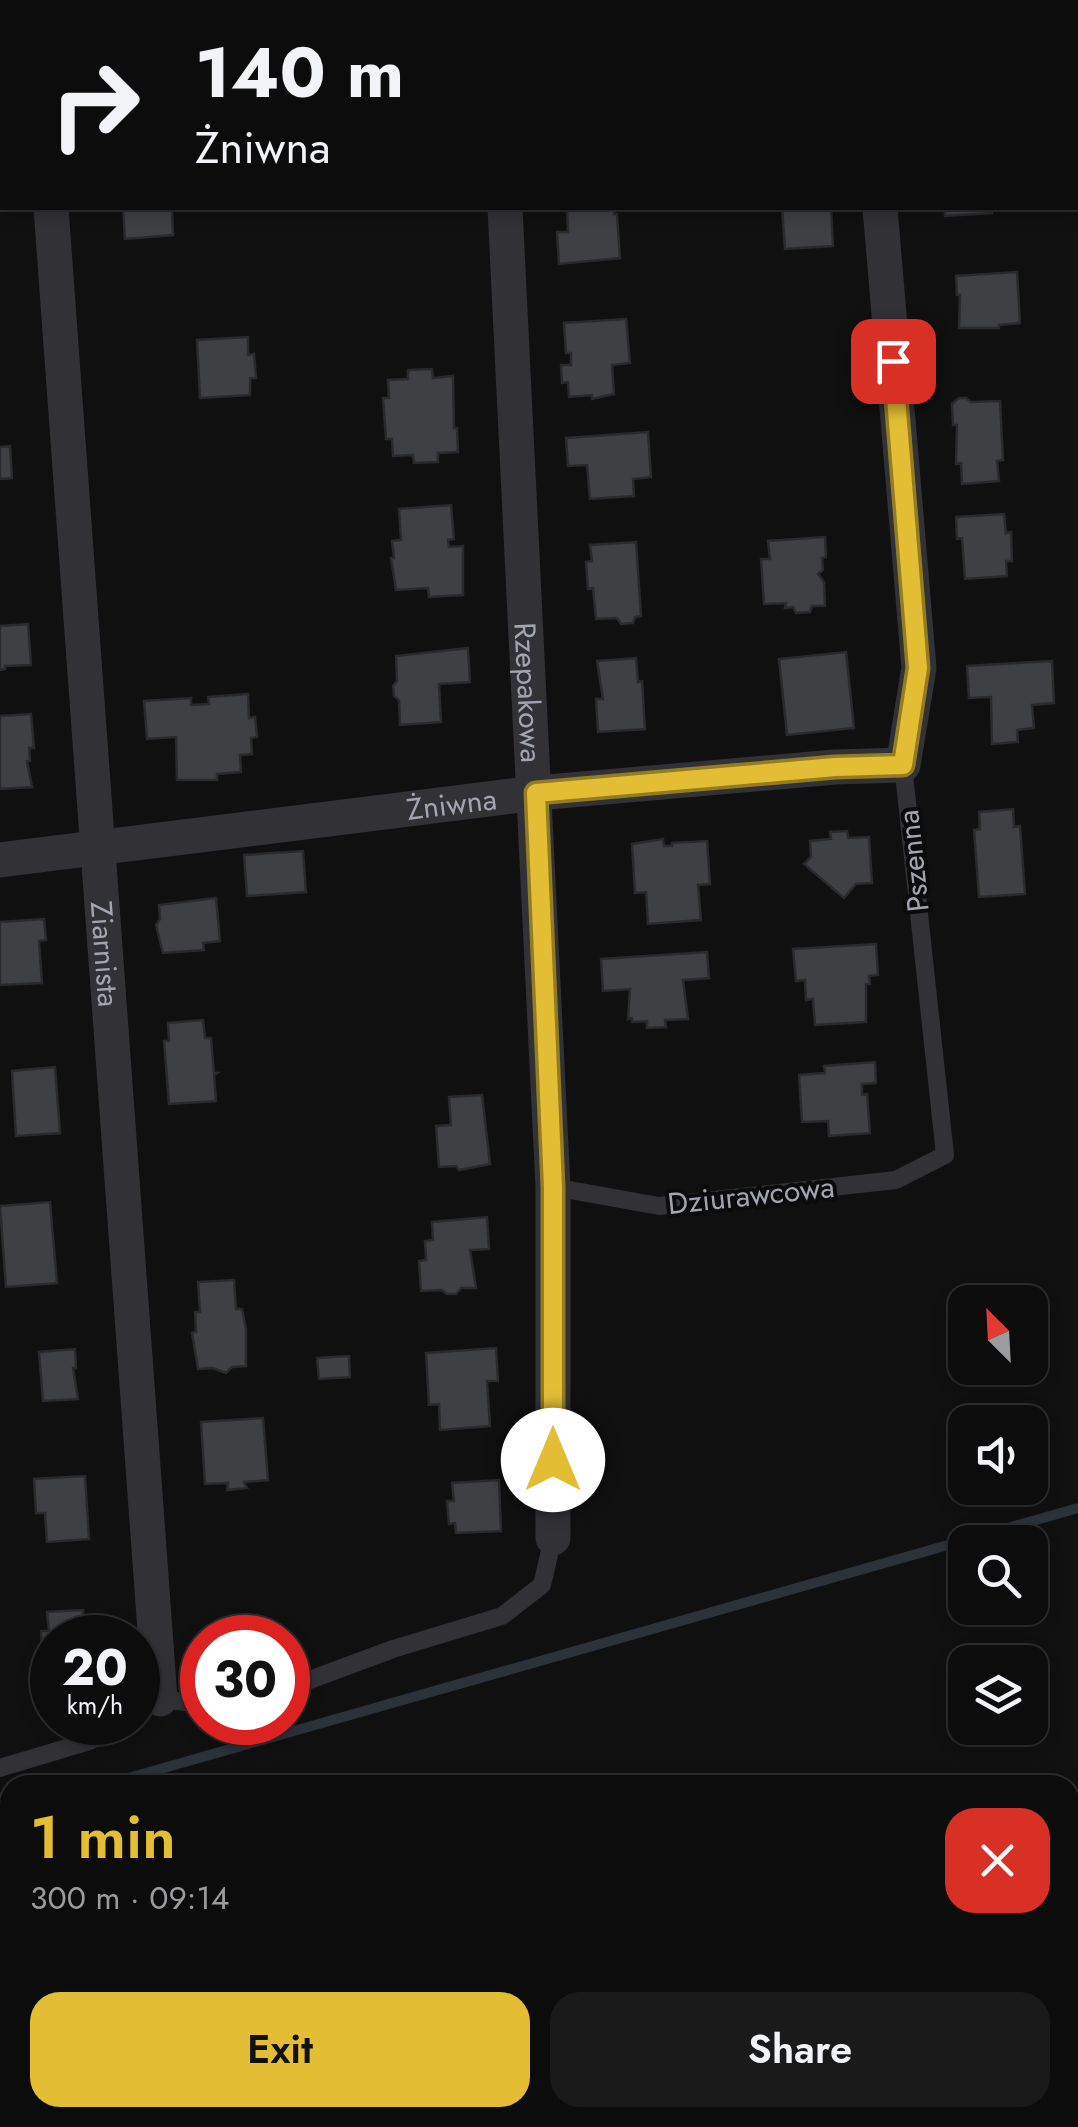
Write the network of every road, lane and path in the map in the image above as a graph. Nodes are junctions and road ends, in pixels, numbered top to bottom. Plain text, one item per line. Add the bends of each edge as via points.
1 (51, 210) edge
2 (506, 210) edge
3 (880, 210) edge
4 (903, 765) junction
5 (536, 793) junction
6 (96, 847) junction
7 (0, 860) edge
8 (946, 1156) joint
9 (553, 1187) junction
10 (554, 1538) joint
11 (143, 1615) edge
12 (310, 1680) edge
13 (74, 1745) edge
14 (0, 1768) edge

1 - 6 street, Ziarnista
2 - 5 street, Rzepakowa
3 - 4 street, Pszenna via 918,668
4 - 5 street, Żniwna
4 - 8 lane, Pszenna
5 - 6 street, Żniwna
5 - 9 street, Rzepakowa
6 - 7 street, Żniwna
6 - 11 street, Ziarnista
8 - 9 lane, Dziurawcowa via 896,1180 660,1206
9 - 10 street, Rzepakowa
10 - 12 lane via 542,1584 502,1616
13 - 14 lane

